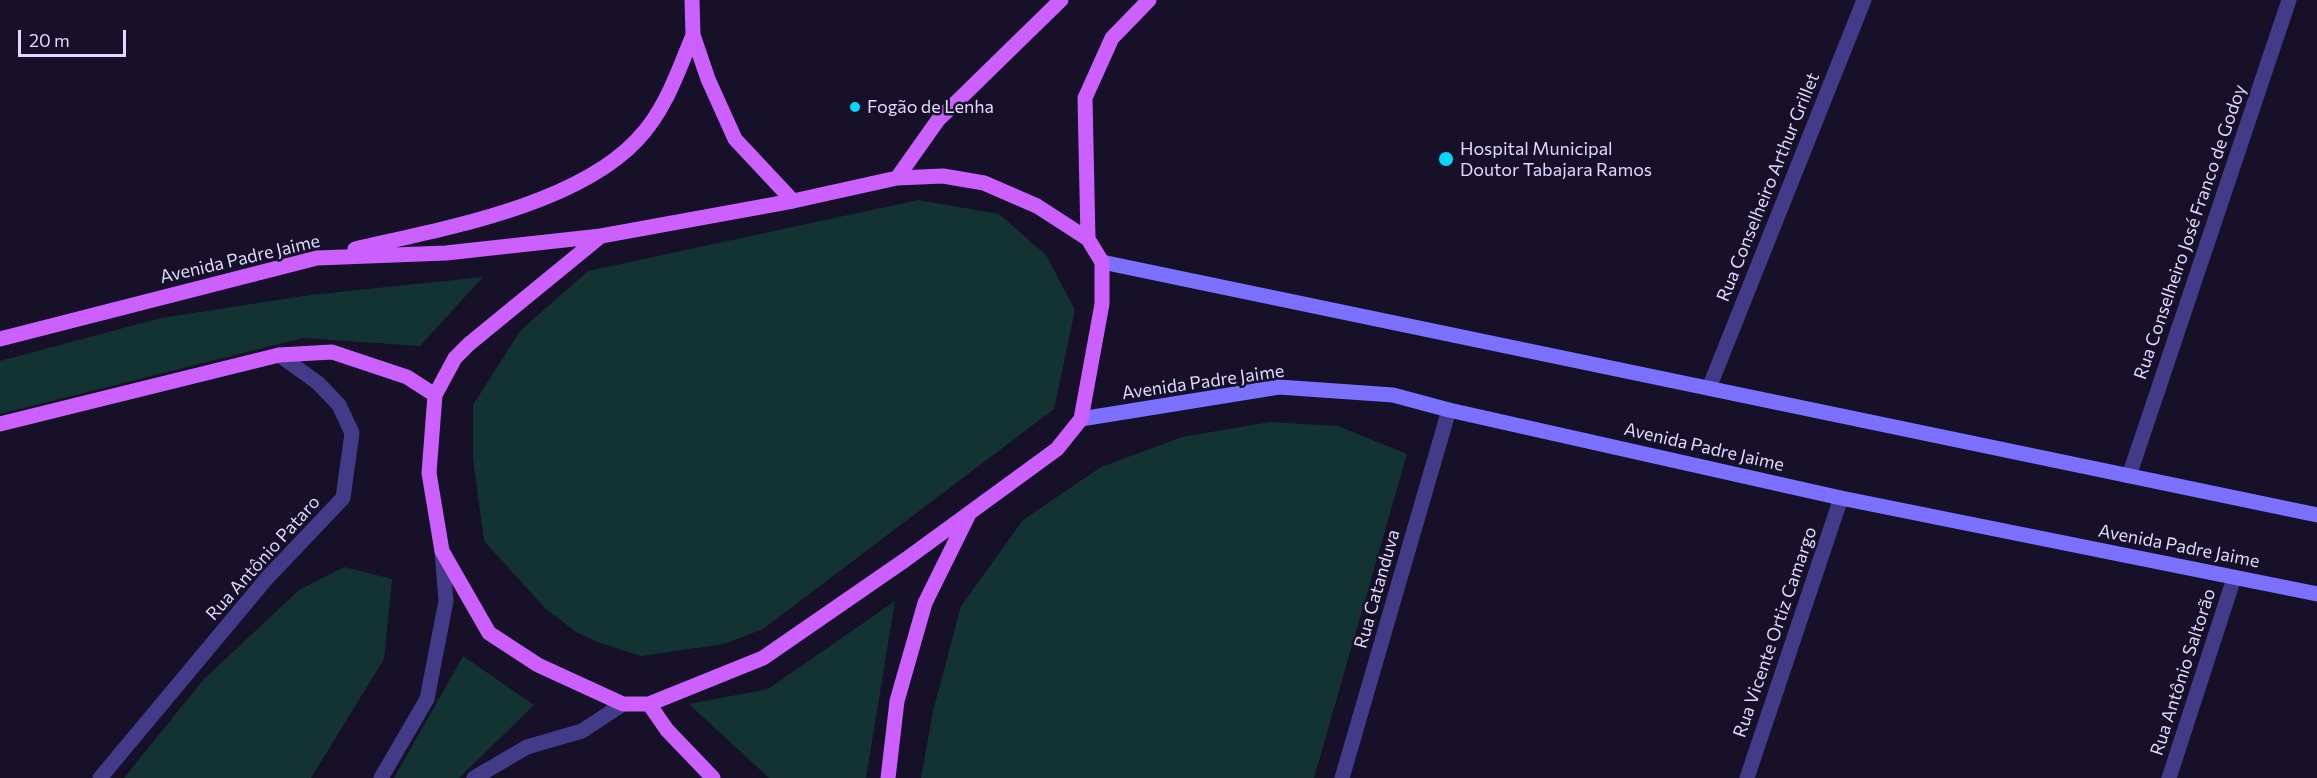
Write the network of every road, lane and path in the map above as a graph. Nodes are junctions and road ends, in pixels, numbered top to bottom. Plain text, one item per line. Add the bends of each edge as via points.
1 (693, 0) edge
2 (1061, 0) edge
3 (1149, 0) edge
4 (1864, 0) edge
5 (2289, 0) edge
6 (693, 35) junction
7 (897, 178) junction
8 (793, 201) junction
9 (601, 236) junction
10 (1088, 239) junction
11 (316, 258) junction
12 (1102, 262) junction
13 (0, 339) edge
14 (279, 355) junction
15 (1708, 388) junction
16 (435, 395) junction
17 (1449, 410) junction
18 (1081, 419) junction
19 (0, 424) edge
20 (2129, 476) junction
21 (1841, 498) junction
22 (971, 510) junction
23 (2317, 515) edge
24 (442, 550) junction
25 (2234, 578) junction
26 (2317, 594) edge
27 (649, 704) junction
28 (623, 705) junction
29 (100, 778) edge
30 (381, 778) edge
31 (474, 778) edge
32 (713, 778) edge
33 (888, 778) edge
34 (1342, 778) edge
35 (1747, 778) edge
36 (2169, 778) edge

1 - 6 main road
2 - 7 main road via 939,120
3 - 10 main road via 1112,39 1085,98
4 - 15 street, Rua Conselheiro Arthur Grillet
5 - 20 street, Rua Conselheiro José Franco de Godoy
6 - 8 main road via 735,139
6 - 11 main road via 668,96 638,139 611,163 579,183 471,223
7 - 8 main road, Avenida Padre Jaime
7 - 10 main road, Avenida Padre Jaime via 943,176 984,183 1037,206
8 - 9 main road, Avenida Padre Jaime
9 - 11 main road, Avenida Padre Jaime via 446,253
9 - 16 main road via 469,344 455,358
10 - 12 main road
11 - 13 main road, Avenida Padre Jaime
12 - 15 main road
12 - 18 main road via 1101,304
14 - 16 main road via 332,352 407,376
14 - 19 main road
14 - 29 street, Rua Antônio Pataro via 318,383 339,405 352,433 343,498 267,579
15 - 20 main road
16 - 24 main road via 429,473
17 - 18 main road, Avenida Padre Jaime via 1393,395 1278,387
17 - 21 main road, Avenida Padre Jaime
17 - 34 street, Rua Catanduva
18 - 22 main road via 1057,449
20 - 23 main road
21 - 25 main road, Avenida Padre Jaime
21 - 35 street, Rua Vicente Ortiz Camargo
22 - 27 main road via 763,658
22 - 33 main road via 924,603 897,701
24 - 28 main road via 489,633 538,665
24 - 30 street via 446,601 427,699
25 - 26 main road, Avenida Padre Jaime
25 - 36 street, Rua Antônio Saltorão
27 - 28 main road
27 - 32 main road via 667,730
28 - 31 street via 582,731 527,747

